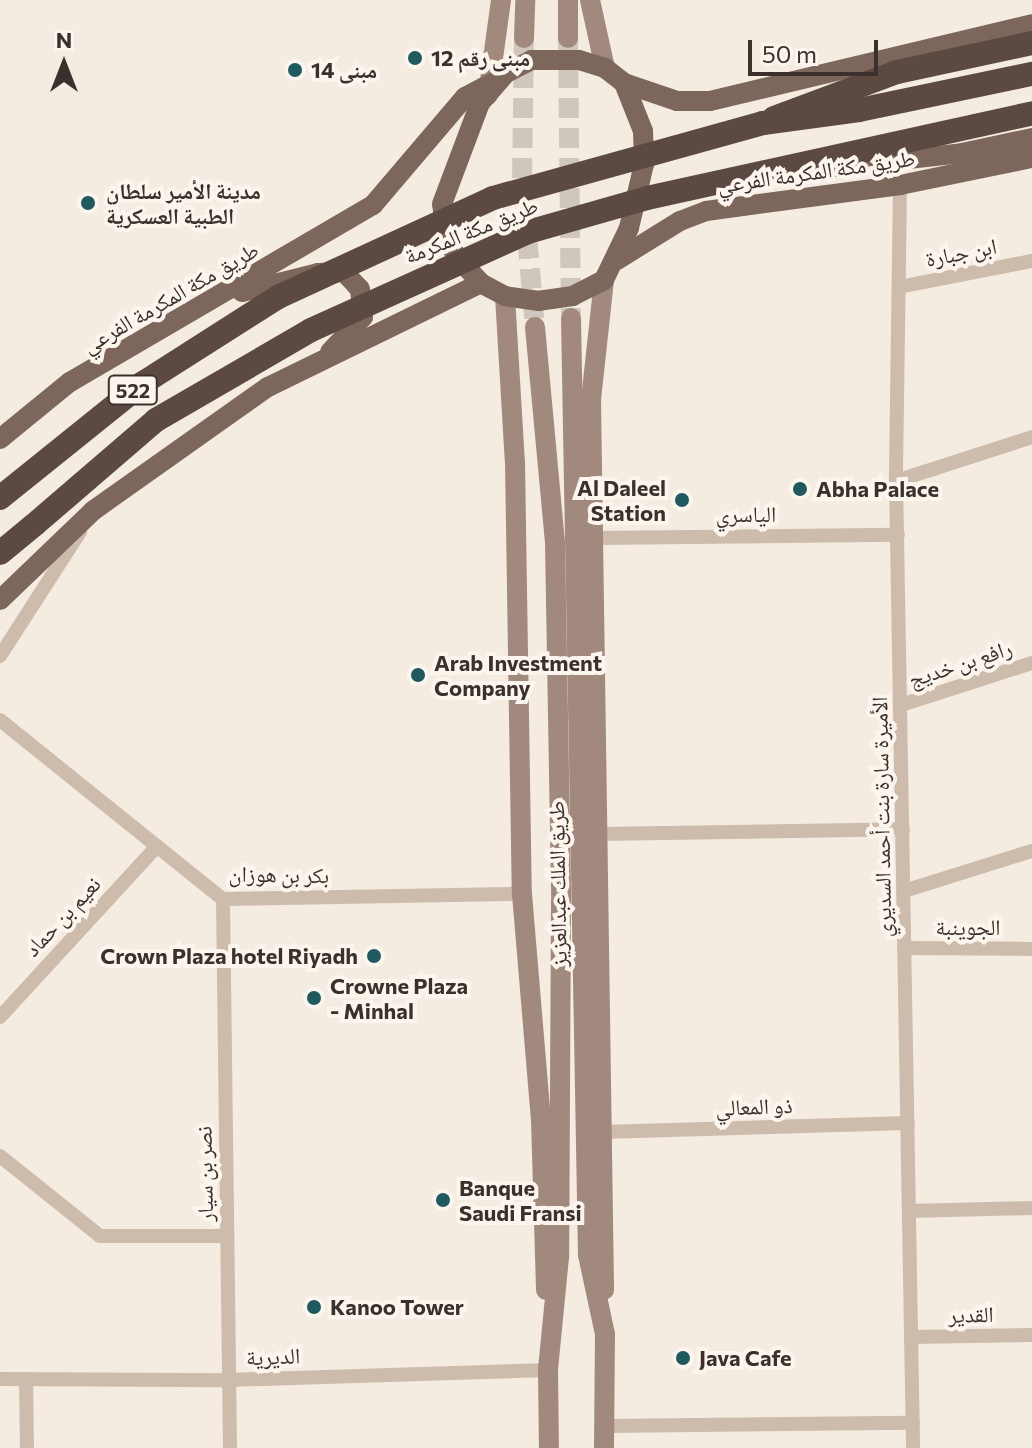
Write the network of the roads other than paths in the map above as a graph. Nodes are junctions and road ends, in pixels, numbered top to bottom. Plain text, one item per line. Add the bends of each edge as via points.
1 (501, 0) edge
2 (525, 0) edge
3 (568, 0) edge
4 (590, 0) edge
5 (1032, 24) edge
6 (524, 38) tunnel mouth
7 (568, 38) tunnel mouth
8 (1032, 43) edge
9 (605, 68) junction
10 (1032, 74) edge
11 (624, 83) junction
12 (495, 84) junction
13 (1032, 113) edge
14 (763, 123) junction
15 (1032, 138) edge
16 (1032, 158) edge
17 (753, 173) junction
18 (900, 185) junction
19 (617, 260) junction
20 (1032, 261) edge
21 (604, 280) junction
22 (481, 283) junction
23 (899, 287) junction
24 (505, 296) junction
25 (205, 302) junction
26 (571, 318) tunnel mouth
27 (535, 327) tunnel mouth
28 (322, 361) junction
29 (1032, 437) edge
30 (0, 439) edge
31 (896, 481) junction
32 (0, 498) edge
33 (94, 510) junction
34 (898, 535) junction
35 (595, 538) junction
36 (0, 553) edge
37 (0, 600) edge
38 (0, 656) edge
39 (1032, 663) edge
40 (901, 705) junction
41 (0, 720) edge
42 (903, 829) junction
43 (598, 834) junction
44 (157, 846) junction
45 (1032, 851) edge
46 (904, 891) junction
47 (522, 894) junction
48 (223, 899) junction
49 (904, 948) junction
50 (1032, 949) edge
51 (0, 1017) edge
52 (908, 1123) junction
53 (602, 1132) junction
54 (0, 1156) edge
55 (1032, 1208) edge
56 (909, 1211) junction
57 (226, 1236) junction
58 (605, 1334) junction
59 (1032, 1335) edge
60 (911, 1337) junction
61 (551, 1339) junction
62 (548, 1370) junction
63 (0, 1379) edge
64 (26, 1379) junction
65 (228, 1380) junction
66 (913, 1423) junction
67 (605, 1426) junction
68 (27, 1448) edge
69 (230, 1448) edge
70 (549, 1448) edge
71 (604, 1448) edge
72 (913, 1448) edge

1 - 12 main road
2 - 6 main road
3 - 7 main road
4 - 9 main road
5 - 11 main road via 710,101 677,101
8 - 14 highway, bridge via 897,72
9 - 11 main road
9 - 12 main road via 558,58 531,60
10 - 14 highway, طريق مكة المكرمة, bridge via 859,110
11 - 19 main road via 643,131 644,164
12 - 22 main road via 458,152 442,204 446,235 456,256
12 - 25 main road, طريق مكة المكرمة الفرعي via 465,97 373,205 328,236
13 - 17 highway, طريق مكة المكرمة, bridge
14 - 32 highway, طريق مكة المكرمة / 522, bridge via 493,198 278,297 143,383
15 - 17 main road, bridge via 858,167
16 - 18 main road, طريق مكة المكرمة الفرعي
17 - 36 highway, طريق مكة المكرمة, bridge via 528,232 311,330 156,420
18 - 19 main road, طريق مكة المكرمة الفرعي via 706,211
18 - 23 street, الأميرة سارة بنت أحمد السديري
19 - 21 main road
20 - 23 street, ابن جبارة
21 - 24 main road via 573,296 539,301
21 - 35 main road via 591,400
22 - 24 main road
22 - 28 main road
23 - 31 street, الأميرة سارة بنت أحمد السديري
24 - 47 main road via 515,462
25 - 28 main road via 318,273 344,272 360,289 363,317
25 - 30 main road, طريق مكة المكرمة الفرعي via 70,382
26 - 58 main road, طريق الملك عبدالعزيز via 588,1255
27 - 61 main road, طريق الملك عبدالعزيز via 555,543 561,888 559,1257
28 - 33 main road via 268,387
29 - 31 street
31 - 34 street, الأميرة سارة بنت أحمد السديري
33 - 37 main road
33 - 38 street
34 - 35 street, الياسري
34 - 40 street, الأميرة سارة بنت أحمد السديري
35 - 43 main road
39 - 40 street, رافع بن خديج
40 - 42 street, الأميرة سارة بنت أحمد السديري
41 - 44 street, بكر بن هوزان
42 - 43 street
42 - 46 street, الأميرة سارة بنت أحمد السديري
43 - 53 main road
44 - 48 street, بكر بن هوزان
44 - 51 street, نعيم بن حماد
45 - 46 street
46 - 49 street, الأميرة سارة بنت أحمد السديري
47 - 48 street, بكر بن هوزان
47 - 61 main road via 541,1120
48 - 57 street, نصر بن سيار
49 - 50 street, الجوينبة
49 - 52 street, الأميرة سارة بنت أحمد السديري
52 - 53 street, ذو المعالي
52 - 56 street, الأميرة سارة بنت أحمد السديري
53 - 58 main road
54 - 57 street via 100,1236
55 - 56 street
56 - 60 street, الأميرة سارة بنت أحمد السديري
57 - 65 street, نصر بن سيار
58 - 67 main road, طريق الملك عبدالعزيز
59 - 60 street, القدير
60 - 66 street, الأميرة سارة بنت أحمد السديري
61 - 62 main road, طريق الملك عبدالعزيز
62 - 65 street, الديرية
62 - 70 main road, طريق الملك عبدالعزيز
63 - 64 street, الديرية
64 - 65 street, الديرية
64 - 68 street
65 - 69 street, نصر بن سيار
66 - 67 street
66 - 72 street, الأميرة سارة بنت أحمد السديري
67 - 71 main road, طريق الملك عبدالعزيز

